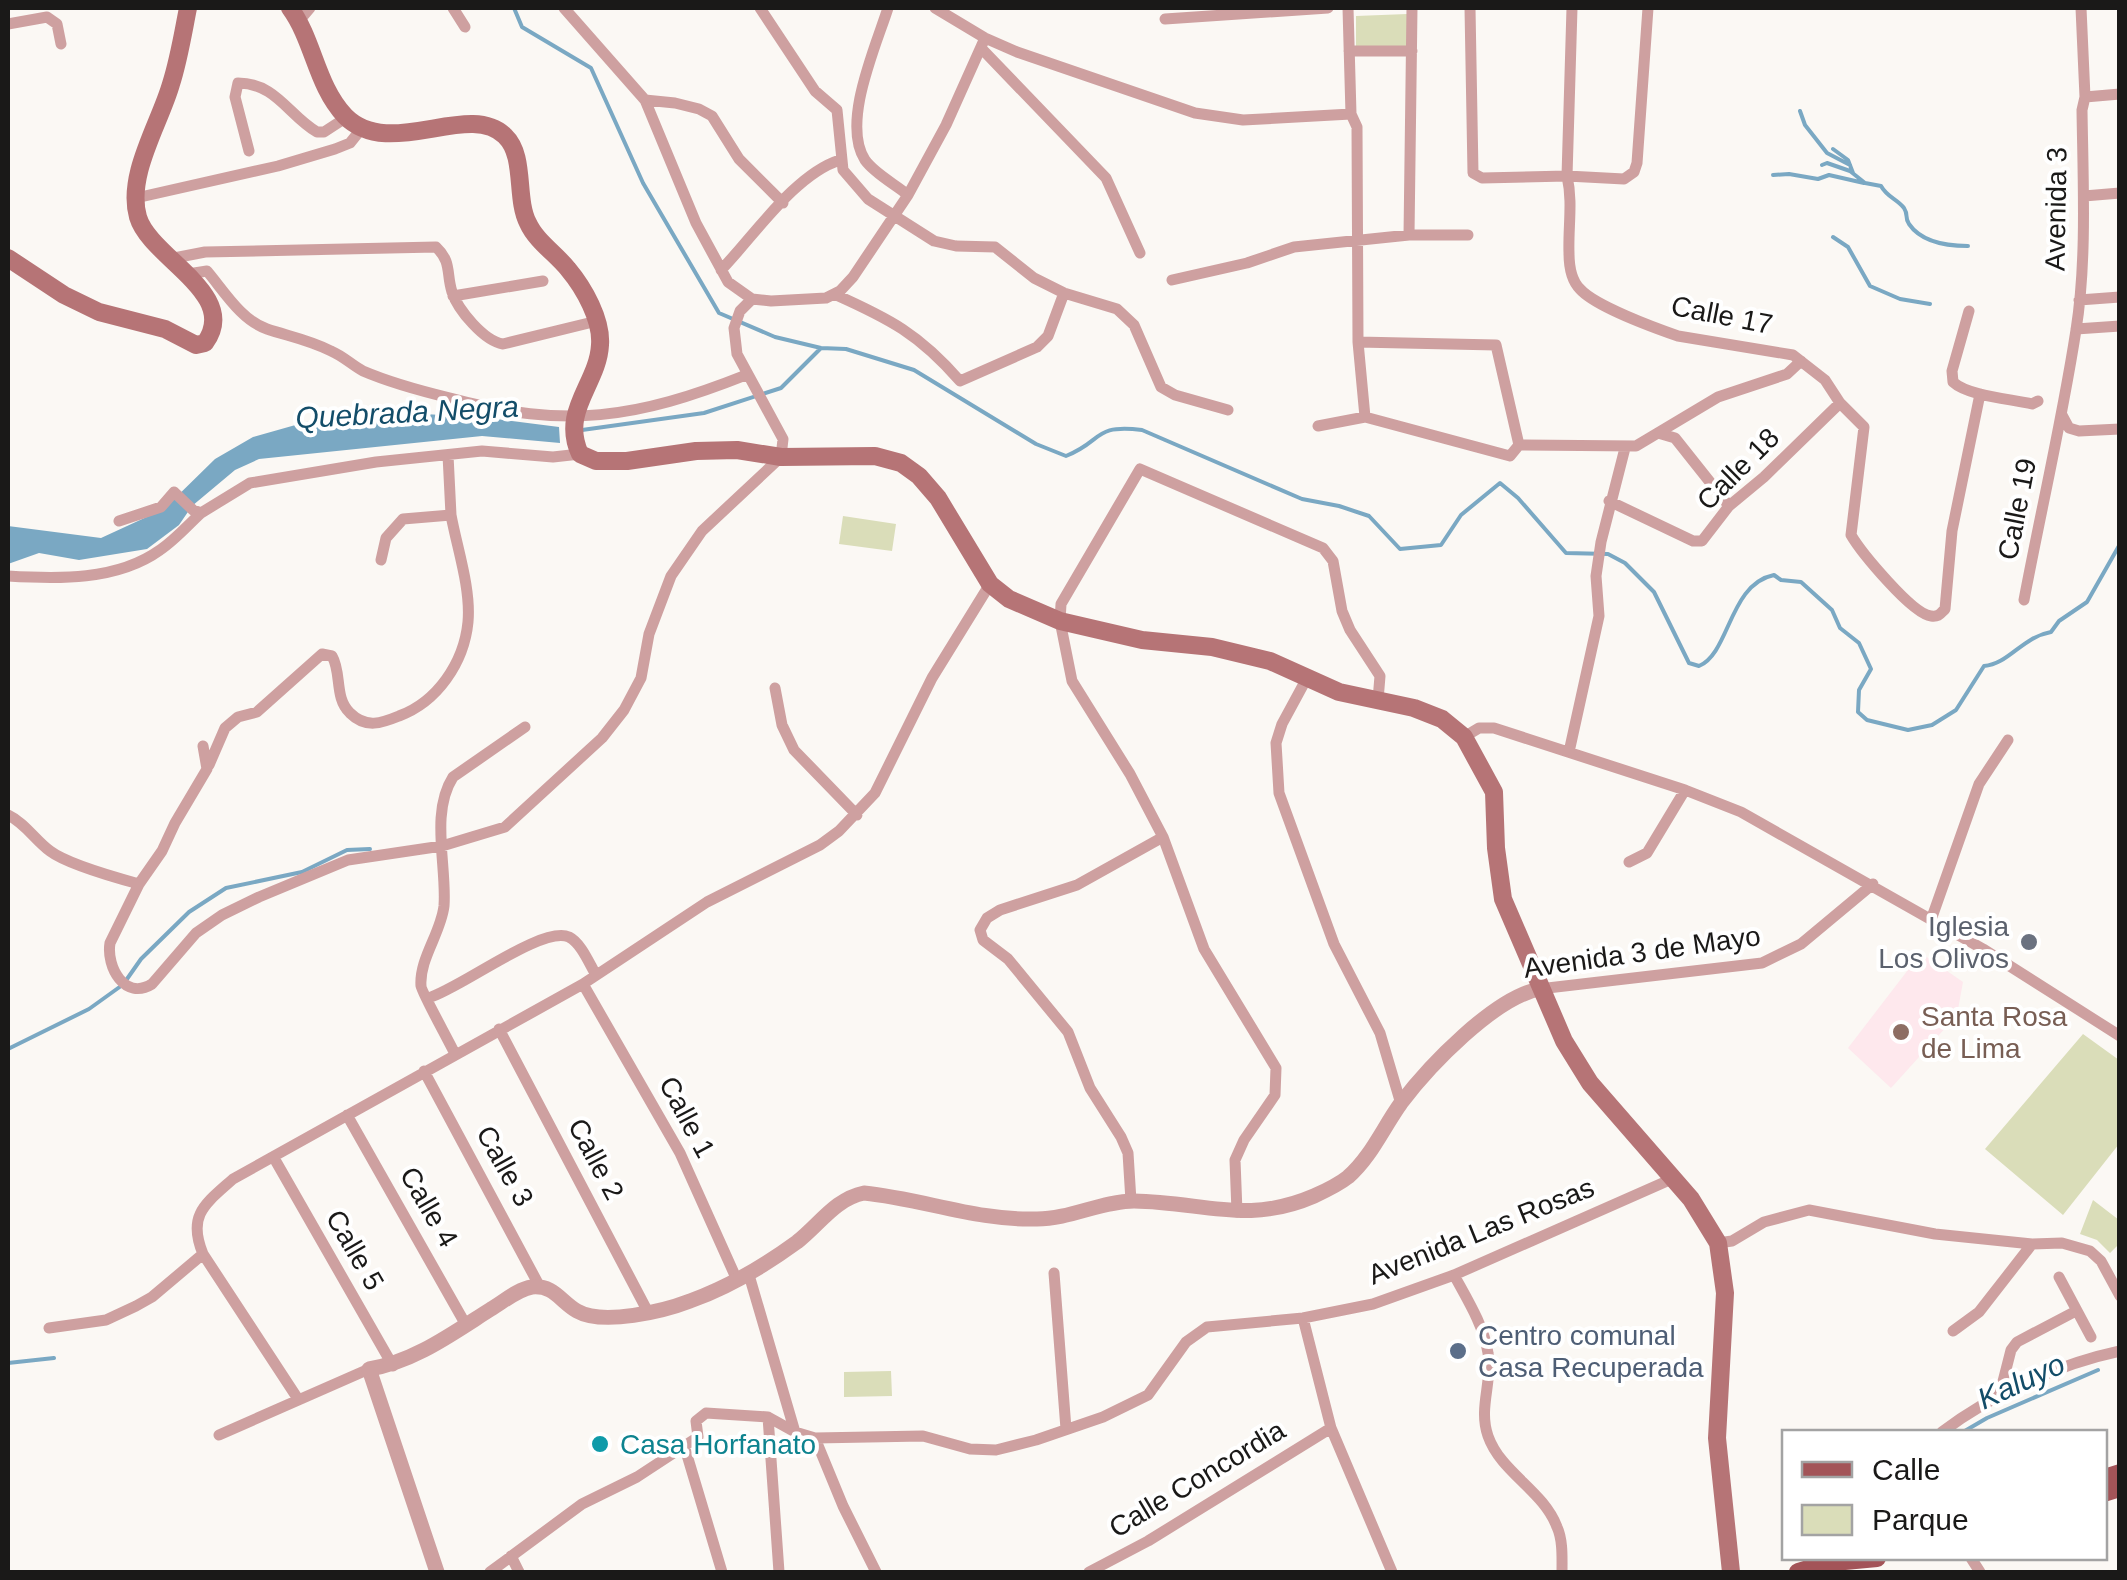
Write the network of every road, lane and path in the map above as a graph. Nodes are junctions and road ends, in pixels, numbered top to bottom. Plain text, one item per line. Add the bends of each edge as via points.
1 (188, 8) edge
2 (453, 8) edge
3 (564, 8) edge
4 (760, 8) edge
5 (888, 8) edge
6 (935, 8) edge
7 (1328, 8) edge
8 (1348, 8) edge
9 (1412, 8) edge
10 (1470, 8) edge
11 (1572, 8) edge
12 (1648, 8) edge
13 (2082, 8) edge
14 (300, 12) edge
15 (1245, 12) edge
16 (29, 14) edge
17 (1165, 19) dead end
18 (8, 24) edge
19 (465, 27) dead end
20 (983, 43) junction
21 (60, 44) dead end
22 (1412, 50) junction
23 (1349, 51) junction
24 (2120, 94) edge
25 (2085, 97) junction
26 (646, 100) junction
27 (1350, 114) junction
28 (354, 123) junction
29 (249, 151) dead end
30 (840, 160) junction
31 (1567, 176) junction
32 (2120, 193) edge
33 (908, 194) junction
34 (2084, 196) junction
35 (136, 198) junction
36 (783, 203) junction
37 (895, 218) junction
38 (1409, 235) junction
39 (1468, 236) dead end
40 (1356, 241) junction
41 (1140, 253) dead end
42 (8, 258) edge
43 (169, 259) junction
44 (721, 270) junction
45 (188, 274) junction
46 (1172, 280) dead end
47 (544, 282) dead end
48 (1064, 293) junction
49 (834, 294) junction
50 (453, 296) junction
51 (2120, 296) edge
52 (752, 299) junction
53 (2079, 300) junction
54 (1969, 310) dead end
55 (597, 321) junction
56 (2120, 326) edge
57 (2076, 329) junction
58 (1358, 342) junction
59 (1801, 361) junction
60 (749, 380) junction
61 (1980, 394) junction
62 (2038, 401) dead end
63 (1840, 403) junction
64 (1228, 410) dead end
65 (2061, 411) junction
66 (1365, 417) junction
67 (1318, 426) dead end
68 (2120, 430) edge
69 (1658, 433) junction
70 (576, 435) junction
71 (1519, 445) junction
72 (1625, 448) junction
73 (448, 455) junction
74 (781, 457) junction
75 (1609, 501) junction
76 (1729, 506) junction
77 (197, 512) junction
78 (451, 515) junction
79 (119, 521) dead end
80 (380, 560) dead end
81 (8, 576) edge
82 (990, 584) junction
83 (2024, 600) dead end
84 (1060, 622) junction
85 (1308, 676) junction
86 (775, 688) dead end
87 (1378, 700) junction
88 (525, 726) dead end
89 (1464, 737) junction
90 (2008, 740) dead end
91 (203, 746) dead end
92 (1569, 752) junction
93 (207, 769) junction
94 (1686, 790) junction
95 (8, 816) edge
96 (856, 816) junction
97 (1164, 837) junction
98 (442, 846) junction
99 (1629, 862) dead end
100 (139, 884) junction
101 (1873, 884) junction
102 (1931, 920) junction
103 (596, 975) junction
104 (583, 984) junction
105 (1539, 988) junction
106 (428, 998) junction
107 (499, 1029) junction
108 (2120, 1036) edge
109 (455, 1054) junction
110 (424, 1071) junction
111 (1401, 1104) junction
112 (347, 1116) junction
113 (274, 1158) junction
114 (1674, 1178) junction
115 (1131, 1201) junction
116 (1236, 1212) junction
117 (1718, 1242) junction
118 (2032, 1244) junction
119 (203, 1254) junction
120 (1054, 1274) dead end
121 (1454, 1275) junction
122 (743, 1278) junction
123 (2059, 1278) dead end
124 (540, 1287) junction
125 (2120, 1296) edge
126 (2076, 1311) junction
127 (648, 1312) junction
128 (1303, 1318) junction
129 (466, 1325) junction
130 (48, 1328) dead end
131 (1954, 1331) dead end
132 (2090, 1337) dead end
133 (2120, 1351) edge
134 (393, 1366) junction
135 (368, 1370) junction
136 (2000, 1397) junction
137 (298, 1399) junction
138 (768, 1417) junction
139 (1331, 1428) junction
140 (1066, 1430) junction
141 (1945, 1430) edge
142 (795, 1432) junction
143 (219, 1435) dead end
144 (816, 1438) junction
145 (684, 1446) junction
146 (511, 1556) junction
147 (1838, 1560) edge
148 (1875, 1562) edge
149 (1808, 1566) edge
150 (438, 1572) edge
151 (490, 1572) edge
152 (518, 1572) edge
153 (722, 1572) edge
154 (779, 1572) edge
155 (876, 1572) edge
156 (1089, 1572) edge
157 (1392, 1572) edge
158 (1562, 1572) edge
159 (1731, 1572) edge

1 - 35 main road
2 - 19 street
3 - 26 street
4 - 30 street via 815,91 838,110
5 - 33 street via 858,107 860,147 868,164
6 - 20 street
7 - 15 street
8 - 23 street
9 - 22 street
10 - 31 street via 1473,173
11 - 31 street, Calle 17
12 - 31 street via 1634,172 1624,179
13 - 25 street, Avenida 3
14 - 28 main road via 317,70
15 - 17 street
16 - 18 street
16 - 21 street via 56,24
20 - 27 street via 1219,118
20 - 33 street
20 - 41 street via 1106,178
22 - 23 street
22 - 38 street
23 - 27 street
24 - 25 street
25 - 34 street, Avenida 3
26 - 36 street via 712,116 739,159
26 - 44 street
27 - 40 street via 1357,126
28 - 29 street via 317,132 276,95 238,83 235,97
28 - 35 street via 350,143 336,149
28 - 55 main road via 399,134 487,126 501,132 514,149 529,226 570,271
30 - 36 street via 820,166
30 - 37 street via 850,182
31 - 59 street, Calle 17 via 1572,276 1592,300 1678,336
32 - 34 street
33 - 37 street
34 - 53 street, Avenida 3
35 - 43 main road via 140,224
36 - 44 street
37 - 48 street via 934,241 995,247
37 - 49 street
38 - 39 street
38 - 40 street
40 - 46 street via 1294,248
40 - 58 street
42 - 45 main road via 99,312 165,329 196,345 211,335 213,312
43 - 45 main road
43 - 50 street via 205,252 436,247 446,256
44 - 52 street
45 - 70 street via 207,272 252,321 335,352 361,370 535,416
47 - 50 street
48 - 49 street via 1044,341 960,381 896,322
48 - 64 street via 1118,310 1134,325 1161,387
49 - 52 street
50 - 55 street via 495,343
51 - 53 street
52 - 60 street via 734,328
53 - 57 street, Avenida 3
54 - 61 street via 1953,382
55 - 70 main road via 598,358
56 - 57 street
57 - 65 street, Avenida 3
58 - 66 street
58 - 71 street via 1496,345
59 - 63 street, Calle 17
59 - 69 street via 1787,374 1718,397
60 - 70 street via 633,411
60 - 74 street via 784,439
61 - 62 street
61 - 63 street, Calle 17 via 1952,531 1945,609 1938,616 1917,610 1851,535 1864,428
63 - 76 street, Calle 18
65 - 68 street via 2064,422 2079,431
65 - 83 street, Calle 19
66 - 67 street
66 - 71 street via 1510,456
69 - 72 street
69 - 76 street via 1674,438
70 - 73 street via 552,457
70 - 74 main road via 596,461 737,450
71 - 72 street
72 - 75 street
73 - 77 street via 250,483
73 - 78 street
74 - 82 main road via 875,456 900,463 938,498
74 - 98 street via 702,532 671,576 641,678 602,738 505,827
75 - 76 street, Calle 18 via 1698,542
75 - 92 street via 1598,562 1599,616
77 - 79 street via 174,492 161,507
77 - 81 street via 158,552 111,571 70,579
78 - 80 street via 402,519 386,538
78 - 93 street via 468,623 436,694 413,712 373,724 350,714 340,699 338,666 322,654 268,704 225,728
82 - 84 main road
82 - 96 street via 923,694 875,794
84 - 85 main road via 1242,653
84 - 87 street via 1061,604 1140,468 1322,548 1333,561 1350,630 1380,676
84 - 97 street via 1072,681
85 - 87 main road
85 - 111 street via 1276,743 1279,793 1334,944 1380,1033
86 - 96 street via 794,750
87 - 89 main road via 1442,718
88 - 98 street via 446,787
89 - 92 street via 1494,728
89 - 105 main road via 1494,792 1503,899
90 - 102 street via 1980,784
91 - 93 street
92 - 94 street
93 - 100 street
94 - 99 street via 1647,853
94 - 101 street via 1741,812
95 - 100 street via 51,853
96 - 103 street via 820,845 707,902
97 - 115 street via 1077,885 1000,910 980,930 1068,1032 1090,1088 1128,1153
97 - 116 street via 1204,949 1276,1068 1274,1095 1235,1160
98 - 100 street via 348,860 222,914 144,989 123,984 109,951
98 - 106 street via 442,919 421,974
101 - 102 street
101 - 105 street, Avenida 3 de Mayo via 1801,944 1762,963
102 - 108 street
103 - 104 street
103 - 106 street via 576,943 553,935
104 - 107 street
104 - 122 street, Calle 1
105 - 111 street, Avenida 3 de Mayo via 1519,992 1477,1024
105 - 114 main road via 1590,1082
106 - 109 street
107 - 109 street
107 - 127 street, Calle 2
109 - 110 street
110 - 112 street
110 - 124 street, Calle 3
111 - 116 street, Avenida 3 de Mayo via 1346,1179 1288,1206
112 - 113 street
112 - 129 street, Calle 4
113 - 119 street via 208,1201 196,1220
113 - 134 street, Calle 5
114 - 117 main road
114 - 121 street, Avenida Las Rosas
115 - 116 street, Avenida 3 de Mayo
115 - 122 street, Avenida 3 de Mayo via 1041,1220 1002,1219 864,1193 838,1204 800,1240
117 - 118 street via 1809,1210
117 - 159 main road via 1725,1293 1717,1438
118 - 125 street via 2090,1250
118 - 131 street via 1980,1312
119 - 130 street via 136,1306 106,1320
119 - 137 street
120 - 140 street
121 - 128 street, Avenida Las Rosas via 1373,1304
121 - 158 street via 1488,1354 1483,1416 1489,1438 1550,1512 1559,1530
122 - 127 street, Avenida 3 de Mayo
122 - 142 street, Calle 1
123 - 126 street
124 - 127 street, Avenida 3 de Mayo via 595,1317
124 - 129 street via 526,1288
126 - 132 street
126 - 136 street via 2017,1342
128 - 139 street
128 - 140 street, Avenida Las Rosas via 1207,1327 1186,1342 1148,1395
129 - 134 street
133 - 136 street via 2079,1361
134 - 135 street
135 - 137 street
135 - 150 street
136 - 141 street
137 - 143 street
138 - 142 street, Avenida Las Rosas
138 - 145 street via 706,1413 696,1421 698,1437
138 - 154 street
139 - 156 street, Calle Concordia
139 - 157 street
140 - 144 street, Avenida Las Rosas via 996,1450 923,1436
142 - 144 street, Avenida Las Rosas
144 - 155 street
145 - 146 street via 582,1504
145 - 153 street
146 - 151 street
146 - 152 street
147 - 148 main road
147 - 149 main road

